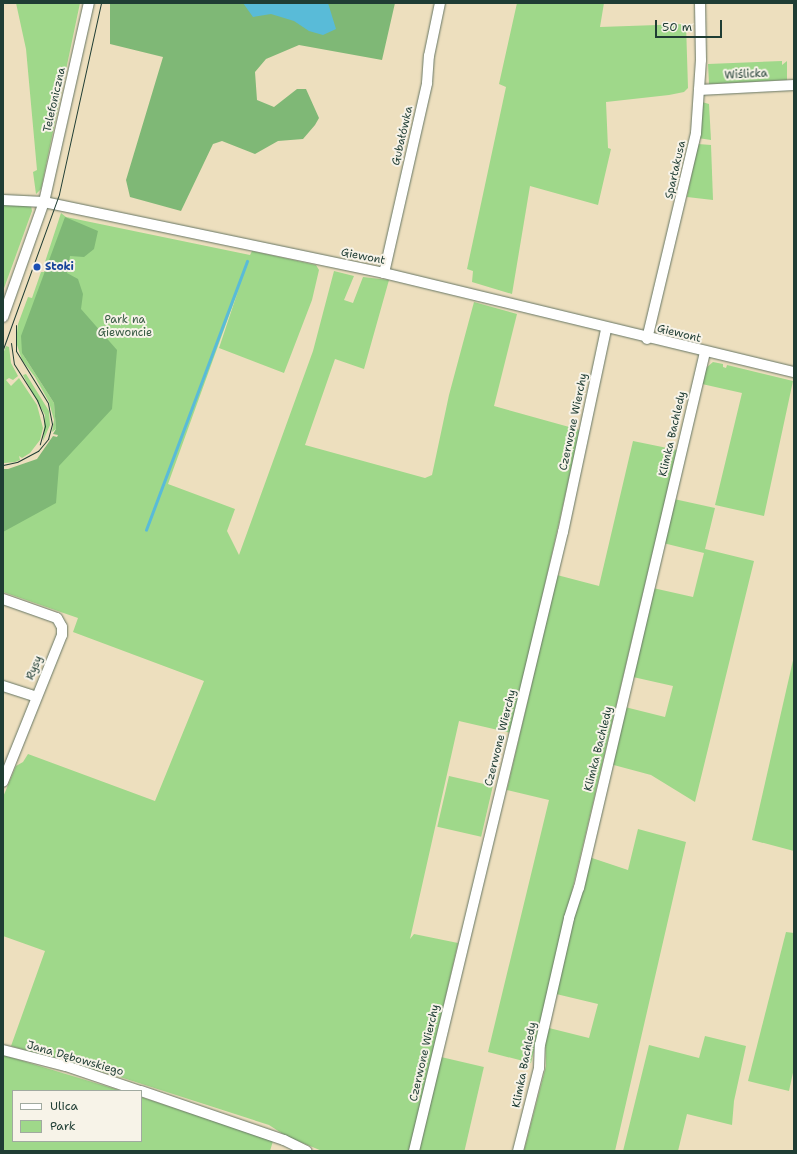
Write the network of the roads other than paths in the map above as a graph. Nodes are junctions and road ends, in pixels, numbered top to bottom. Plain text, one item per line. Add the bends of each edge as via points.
1 (89, 3) edge
2 (440, 3) edge
3 (700, 3) edge
4 (794, 85) edge
5 (699, 90) junction
6 (3, 200) edge
7 (44, 202) junction
8 (384, 274) junction
9 (3, 317) edge
10 (606, 329) junction
11 (647, 338) junction
12 (704, 352) junction
13 (794, 372) edge
14 (3, 599) edge
15 (3, 686) edge
16 (36, 697) junction
17 (3, 782) edge
18 (3, 1050) edge
19 (137, 1090) edge
20 (142, 1092) edge
21 (307, 1151) edge
22 (414, 1151) edge
23 (518, 1151) edge

1 - 7 street, Telefoniczna
2 - 8 street, Gubałówka via 429,56 427,83
3 - 5 street, Spartakusa
4 - 5 street, Wiślicka
5 - 11 street, Spartakusa via 696,133
6 - 7 street, Giewont
7 - 8 street, Giewont
7 - 9 street
8 - 10 street, Giewont
10 - 11 street, Giewont
10 - 22 street, Czerwone Wierchy via 563,532
11 - 12 street, Giewont
12 - 13 street, Giewont
12 - 23 street, Klimka Bachledy via 579,888 569,918
14 - 16 street, Rysy via 56,618 62,628 62,635
15 - 16 street
16 - 17 street, Rysy
18 - 19 street, Jana Dębowskiego via 66,1066
20 - 21 street, Jana Dębowskiego via 266,1134

